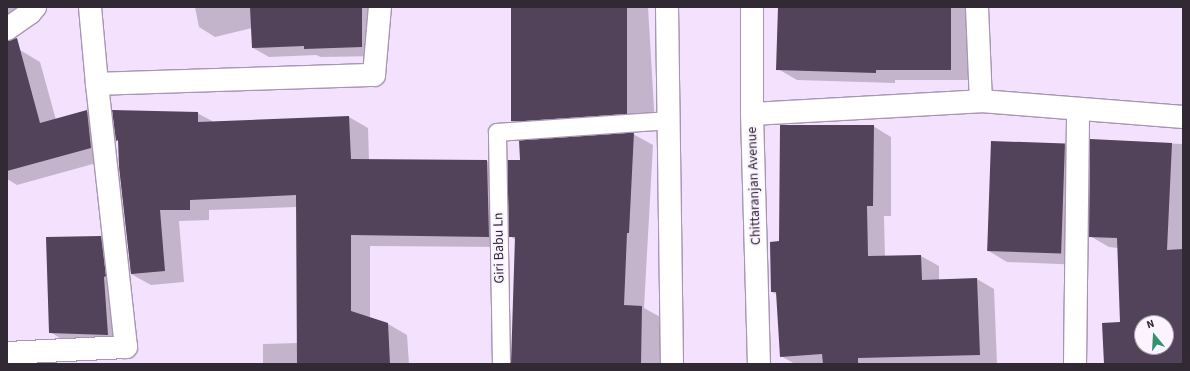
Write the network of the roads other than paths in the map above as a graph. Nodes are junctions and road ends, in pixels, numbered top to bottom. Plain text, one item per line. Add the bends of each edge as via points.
1 (35, 7) edge
2 (90, 7) edge
3 (380, 7) edge
4 (667, 7) edge
5 (752, 7) edge
6 (977, 7) edge
7 (7, 29) edge
8 (97, 84) junction
9 (981, 102) junction
10 (1078, 110) junction
11 (752, 114) junction
12 (1183, 117) edge
13 (669, 120) junction
14 (7, 353) edge
15 (501, 364) edge
16 (672, 364) edge
17 (759, 364) edge
18 (1075, 364) edge

1 - 7 street
2 - 8 street
3 - 8 street via 374,75
4 - 13 street
5 - 11 street, Chittaranjan Avenue
6 - 9 street
8 - 14 street via 126,347
9 - 10 street
9 - 11 street
10 - 12 street
10 - 18 street
11 - 17 street, Chittaranjan Avenue
13 - 15 lane, Giri Babu Ln via 497,132
13 - 16 street

